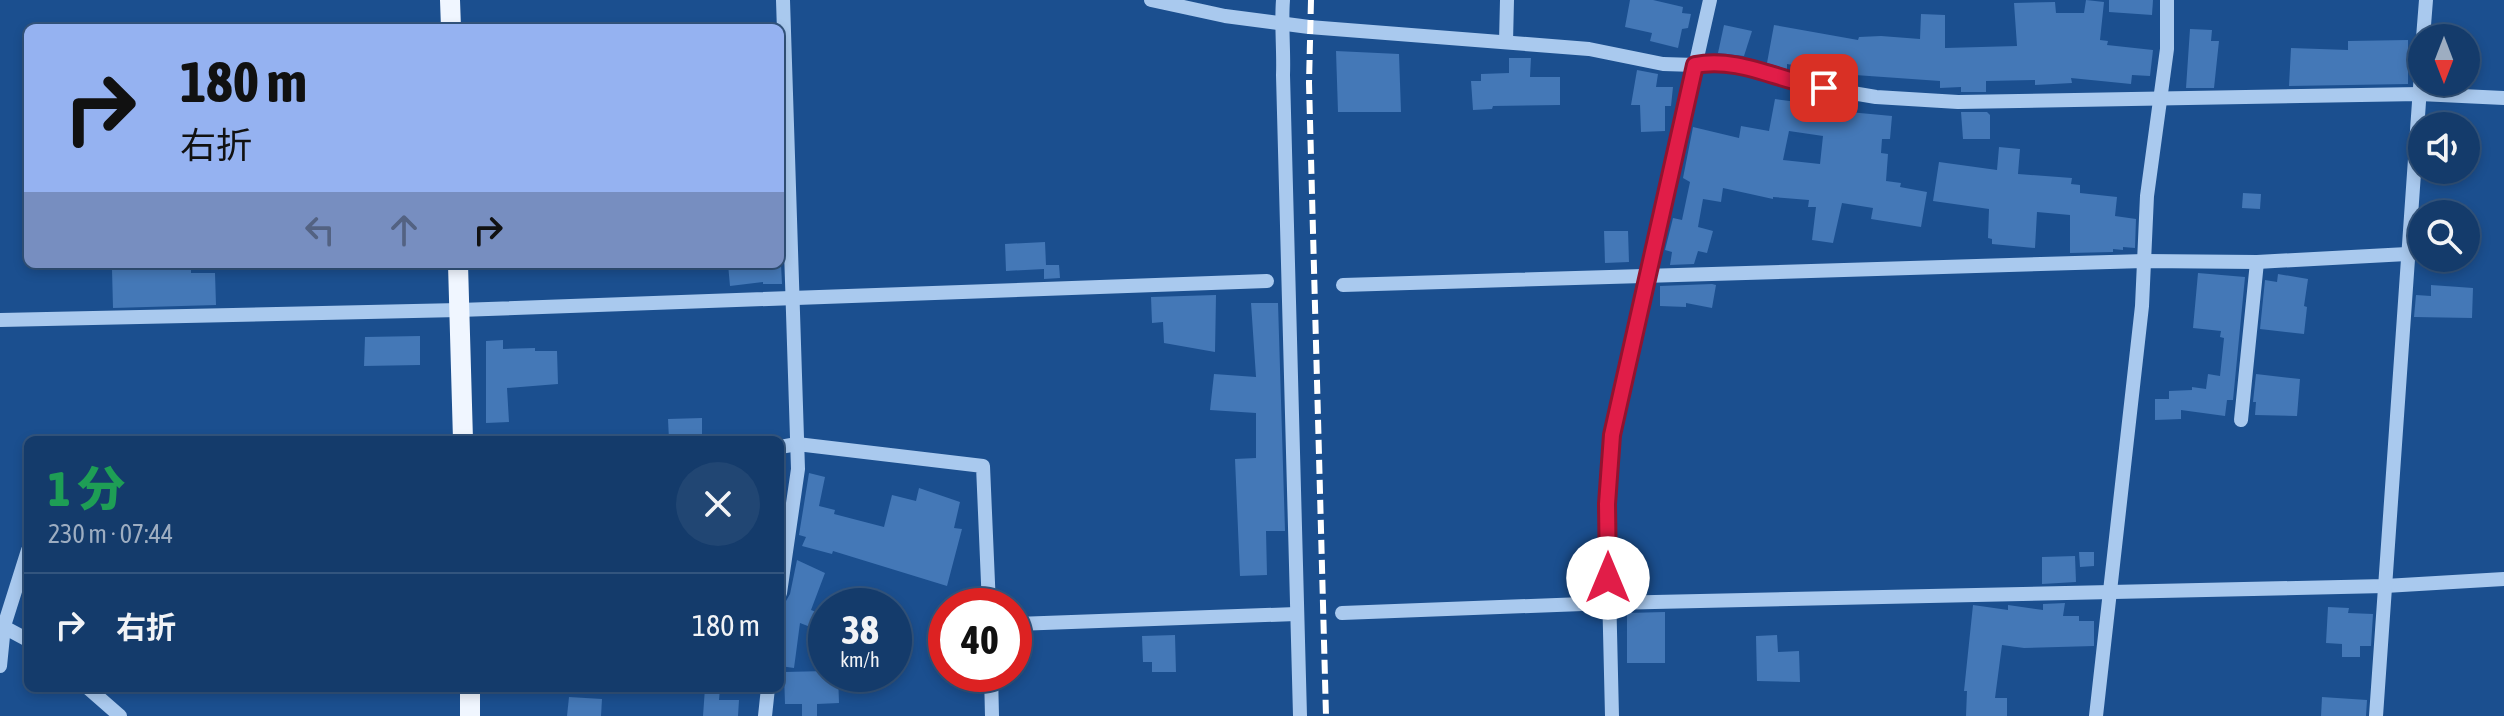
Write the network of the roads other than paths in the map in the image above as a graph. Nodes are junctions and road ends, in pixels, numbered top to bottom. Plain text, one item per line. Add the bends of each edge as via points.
1 (450, 0) edge
2 (783, 0) edge
3 (1151, 0) edge
4 (1283, 0) edge
5 (1507, 0) edge
6 (1710, 0) edge
7 (2167, 0) edge
8 (2426, 0) edge
9 (1281, 23) junction
10 (451, 24) edge
11 (784, 24) edge
12 (2424, 24) edge
13 (784, 30) edge
14 (1506, 42) junction
15 (1695, 65) junction
16 (2408, 94) edge
17 (2420, 96) edge
18 (2462, 96) edge
19 (2504, 98) edge
20 (2161, 100) junction
21 (2407, 254) junction
22 (2144, 261) junction
23 (2257, 262) junction
24 (458, 268) edge
25 (1646, 276) junction
26 (1267, 281) dead end
27 (1343, 285) dead end
28 (793, 298) junction
29 (459, 310) junction
30 (0, 320) edge
31 (2241, 420) dead end
32 (463, 436) edge
33 (797, 444) junction
34 (784, 446) edge
35 (24, 562) edge
36 (784, 565) edge
37 (2504, 579) edge
38 (2385, 586) junction
39 (988, 588) edge
40 (2109, 592) junction
41 (1609, 603) junction
42 (1342, 613) dead end
43 (1296, 614) junction
44 (1032, 623) edge
45 (2, 625) edge
46 (24, 638) edge
47 (0, 666) edge
48 (93, 692) edge
49 (470, 692) edge
50 (768, 692) edge
51 (991, 692) edge
52 (120, 716) edge
53 (470, 716) edge
54 (765, 716) edge
55 (992, 716) edge
56 (1300, 716) edge
57 (1612, 716) edge
58 (2096, 716) edge
59 (2376, 716) edge

1 - 10 main road
2 - 11 street
3 - 9 street
4 - 9 street
5 - 14 street
6 - 15 street
7 - 20 street
8 - 12 street
9 - 14 street
9 - 43 street
13 - 28 street
14 - 15 street
15 - 20 street via 1745,66 1799,84 1876,97 1958,102
15 - 25 street
16 - 20 street
17 - 21 street
18 - 19 street
20 - 22 street
21 - 23 street
21 - 38 street
22 - 23 street
22 - 25 street
22 - 40 street
23 - 31 street
24 - 29 main road
25 - 27 street
25 - 41 street via 1612,435
26 - 28 street
28 - 29 street
28 - 33 street
29 - 30 street
29 - 32 main road
33 - 34 street
33 - 36 street
33 - 39 street via 983,466
35 - 45 street
37 - 38 street
38 - 40 street
38 - 59 street
40 - 41 street
40 - 58 street
41 - 42 street
41 - 57 street
43 - 44 street
43 - 56 street
45 - 46 street
45 - 47 street
48 - 52 street
49 - 53 main road
50 - 54 street
51 - 55 street

